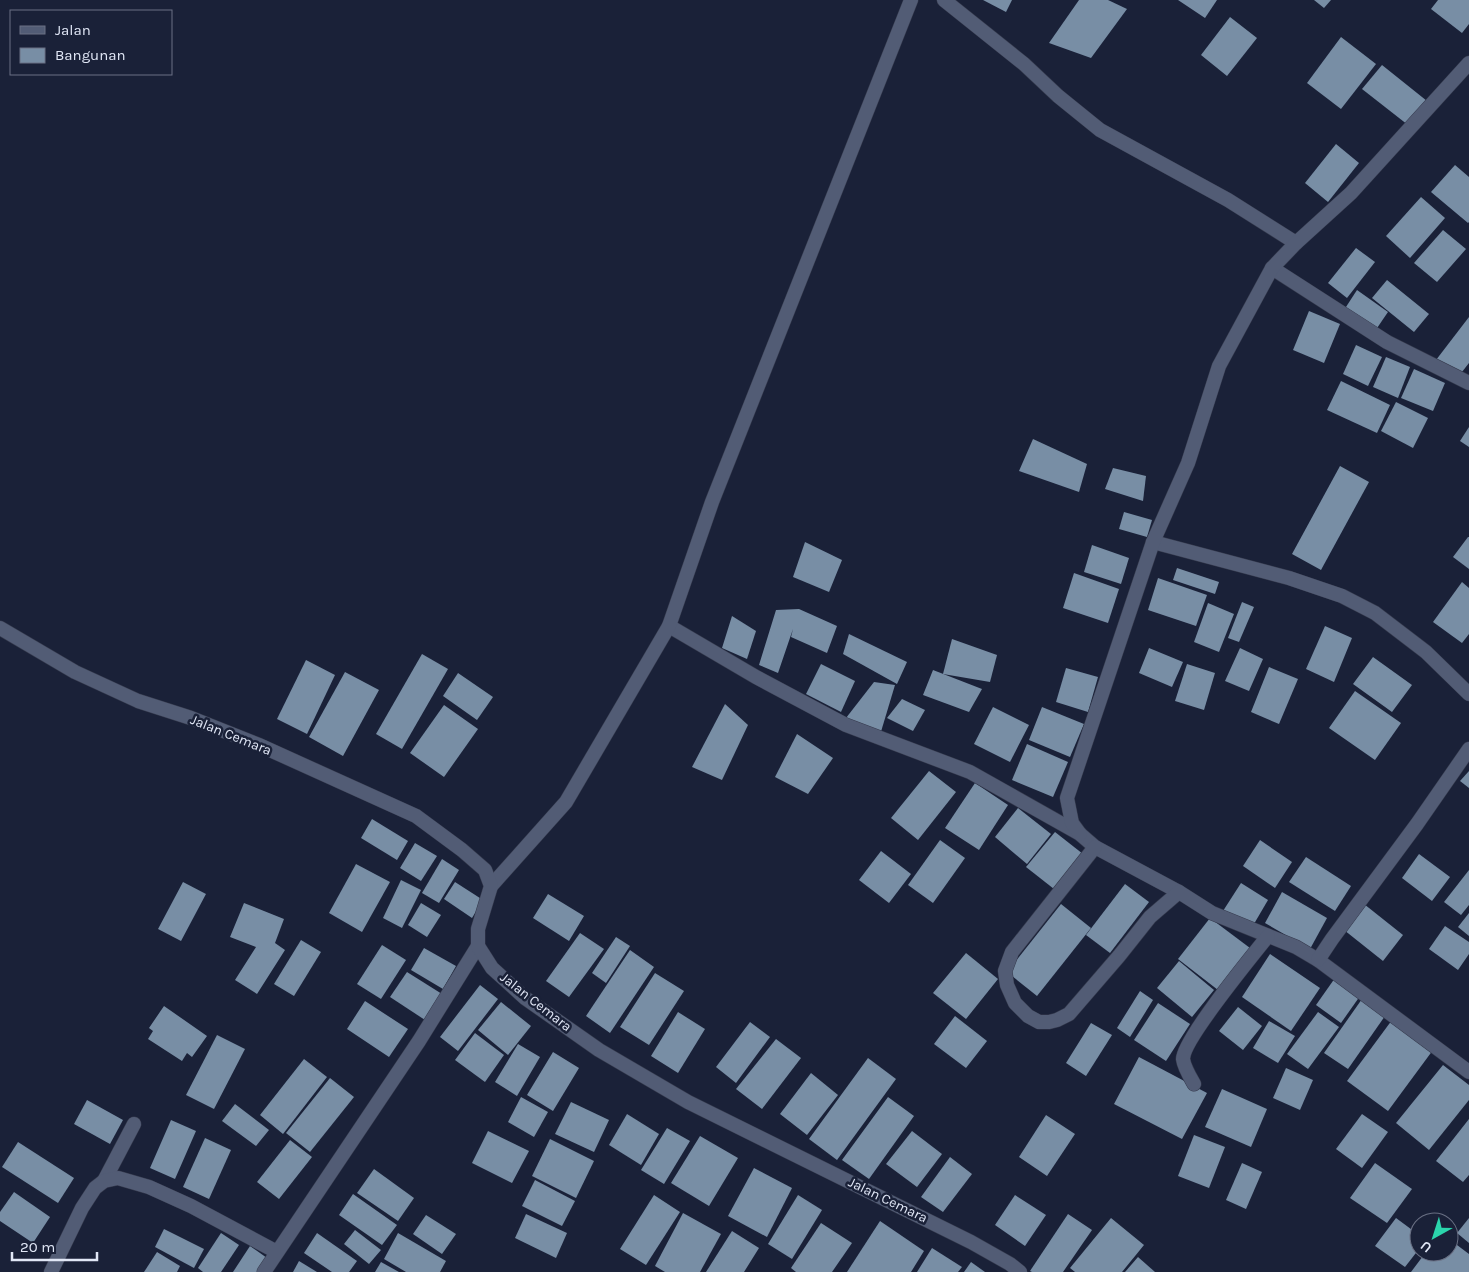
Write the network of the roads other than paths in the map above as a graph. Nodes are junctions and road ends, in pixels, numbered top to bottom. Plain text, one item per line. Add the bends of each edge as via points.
1 (911, 0) edge
2 (944, 0) edge
3 (1469, 63) edge
4 (1296, 243) junction
5 (1272, 268) junction
6 (1469, 383) edge
7 (1152, 542) junction
8 (669, 626) junction
9 (0, 628) edge
10 (1469, 694) edge
11 (1469, 749) edge
12 (1080, 834) junction
13 (1095, 847) junction
14 (491, 886) junction
15 (1179, 892) junction
16 (1268, 936) junction
17 (478, 946) junction
18 (1318, 960) junction
19 (1469, 1072) edge
20 (1194, 1084) dead end
21 (134, 1124) dead end
22 (104, 1181) junction
23 (277, 1252) junction
24 (51, 1272) edge
25 (264, 1272) edge
26 (1020, 1272) edge

1 - 8 street via 712,502
2 - 4 street via 1100,130 1228,200
3 - 4 street via 1351,193
4 - 5 street
5 - 6 street via 1386,342
5 - 7 street via 1219,366 1188,464
7 - 10 street via 1289,578 1342,596 1375,613 1426,652
7 - 12 street via 1067,798 1072,823
8 - 12 street via 846,725 970,772
8 - 14 street via 566,802
9 - 14 street, Jalan Cemara via 75,672 138,701 259,745 416,816 485,870
11 - 18 street
12 - 13 street
13 - 15 street
13 - 15 street via 1012,952 1005,971 1006,985 1015,1003 1039,1022 1057,1020 1069,1014 1150,917
14 - 17 street via 478,930
15 - 16 street via 1212,913
16 - 18 street
16 - 20 street via 1195,1031 1186,1049 1183,1059
17 - 23 street via 419,1041
17 - 26 street, Jalan Cemara via 492,968 525,998 599,1050 688,1102 971,1242
18 - 19 street
21 - 22 street
22 - 23 street via 118,1178 149,1187
22 - 24 street via 95,1188 82,1208
23 - 25 street

